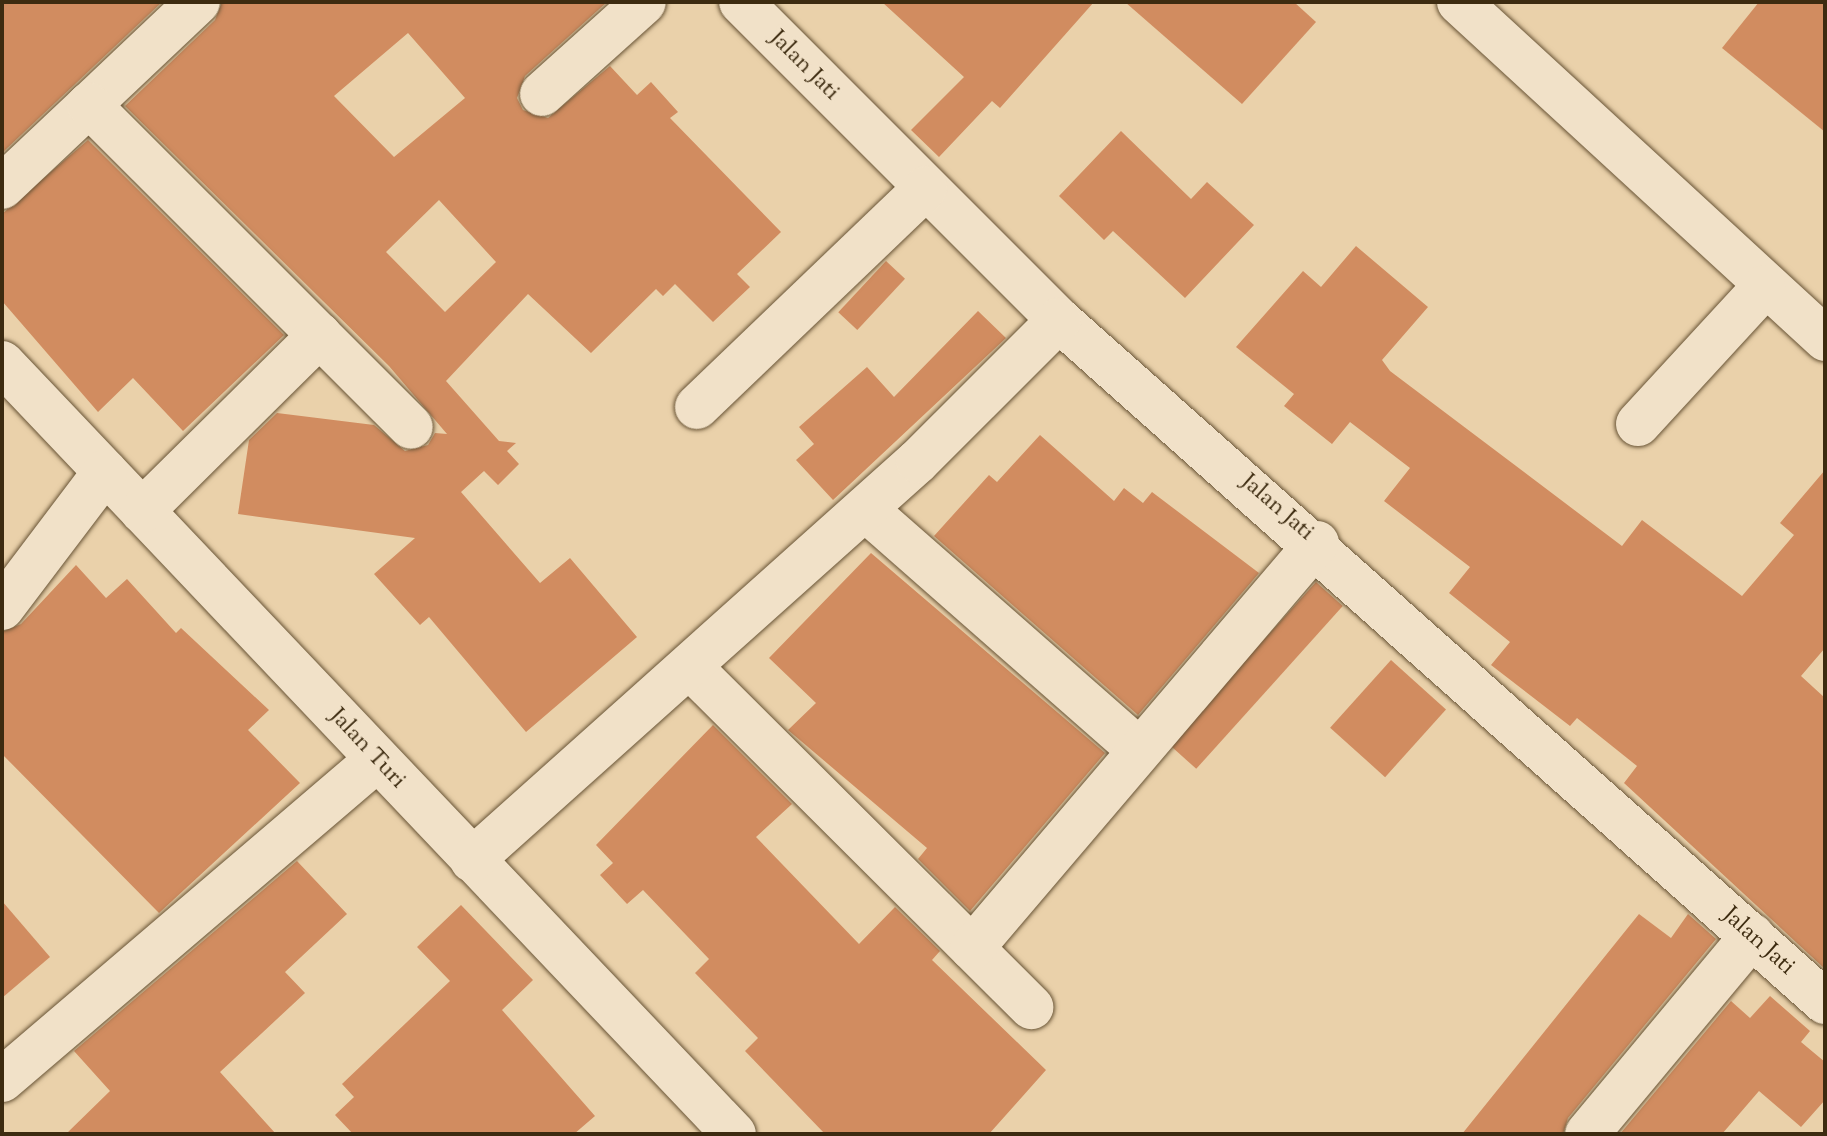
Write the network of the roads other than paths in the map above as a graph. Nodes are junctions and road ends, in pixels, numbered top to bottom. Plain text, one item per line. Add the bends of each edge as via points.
1 (198, 2) edge
2 (644, 2) edge
3 (741, 2) edge
4 (1459, 2) edge
5 (542, 94) dead end
6 (89, 105) junction
7 (2, 187) edge
8 (925, 188) junction
9 (1763, 288) junction
10 (1059, 320) junction
11 (320, 335) junction
12 (1825, 339) edge
13 (2, 363) edge
14 (697, 407) dead end
15 (1638, 424) dead end
16 (411, 427) dead end
17 (105, 472) junction
18 (865, 509) junction
19 (142, 511) junction
20 (1317, 543) junction
21 (2, 608) edge
22 (690, 667) junction
23 (1137, 748) junction
24 (377, 760) junction
25 (472, 860) junction
26 (1752, 936) junction
27 (972, 948) junction
28 (1825, 1002) edge
29 (1031, 1007) dead end
30 (2, 1080) edge
31 (734, 1134) edge
32 (1587, 1134) edge

1 - 6 street
2 - 5 street
3 - 8 street, Jalan Jati
4 - 9 street
6 - 7 street
6 - 11 street
8 - 10 street, Jalan Jati
8 - 14 street
9 - 12 street
9 - 15 street
10 - 18 street
10 - 20 street, Jalan Jati
11 - 16 street
11 - 19 street
13 - 17 street, Jalan Turi
17 - 19 street, Jalan Turi
17 - 21 street
18 - 22 street
18 - 23 street
19 - 24 street, Jalan Turi
20 - 23 street
20 - 26 street, Jalan Jati
22 - 25 street
22 - 27 street
23 - 27 street
24 - 25 street, Jalan Turi
24 - 30 street
25 - 31 street, Jalan Turi
26 - 28 street, Jalan Jati
26 - 32 street
27 - 29 street

